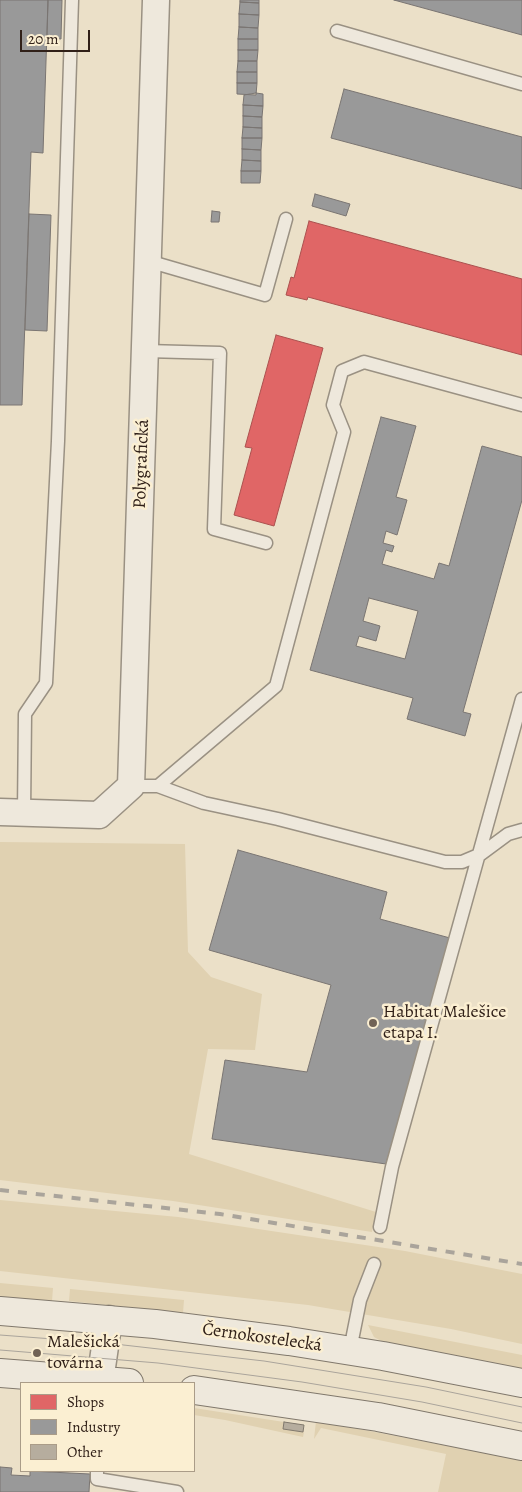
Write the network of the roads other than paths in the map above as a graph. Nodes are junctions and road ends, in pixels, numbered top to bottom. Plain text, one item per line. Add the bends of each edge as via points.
1 (72, 0) edge
2 (156, 0) edge
3 (337, 31) dead end
4 (522, 84) edge
5 (286, 219) dead end
6 (148, 261) junction
7 (146, 351) junction
8 (522, 405) edge
9 (266, 543) dead end
10 (522, 699) edge
11 (131, 786) junction
12 (158, 786) junction
13 (12, 812) edge
14 (522, 830) edge
15 (480, 854) junction
16 (380, 1227) dead end
17 (374, 1264) dead end
18 (0, 1311) edge
19 (109, 1319) junction
20 (350, 1350) junction
21 (0, 1373) edge
22 (100, 1382) edge
23 (522, 1383) edge
24 (195, 1390) edge
25 (522, 1446) edge
26 (97, 1472) edge
27 (177, 1492) edge

1 - 13 lane via 59,422 46,683 25,714
2 - 6 street, Polygrafická
3 - 4 lane
5 - 6 lane via 265,295
6 - 7 street, Polygrafická
7 - 9 lane via 220,353 214,529
7 - 11 street, Polygrafická
8 - 12 lane via 364,362 342,371 333,405 344,432 276,686
10 - 15 lane via 494,791
11 - 12 lane
11 - 13 street via 99,815
12 - 15 lane via 204,804 278,818 445,862 462,862
14 - 15 lane via 508,834
15 - 16 lane via 392,1166
17 - 20 lane via 360,1300
18 - 19 main road, Černokostelecká
19 - 20 main road, Černokostelecká
19 - 22 street
20 - 23 main road, Černokostelecká
21 - 22 main road
24 - 25 main road via 378,1417
26 - 27 lane via 97,1478

